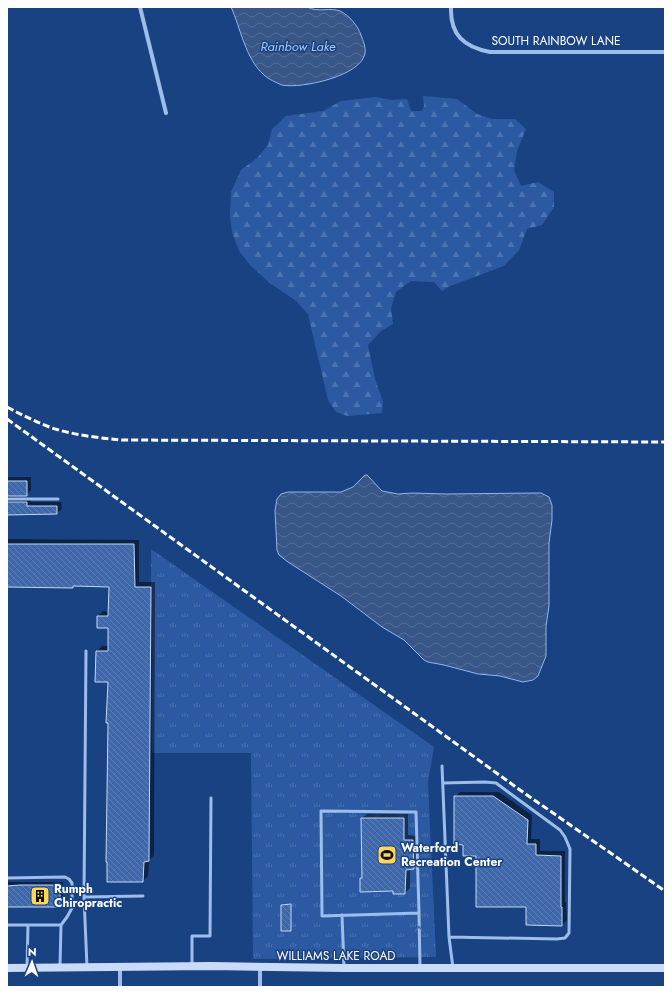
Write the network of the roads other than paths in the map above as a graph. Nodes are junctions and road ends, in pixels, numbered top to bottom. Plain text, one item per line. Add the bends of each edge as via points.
1 (140, 7) edge
2 (451, 7) edge
3 (665, 52) edge
4 (166, 113) dead end
5 (58, 498) dead end
6 (7, 499) edge
7 (86, 651) dead end
8 (442, 766) dead end
9 (444, 783) junction
10 (211, 798) dead end
11 (7, 878) edge
12 (143, 896) dead end
13 (84, 897) junction
14 (419, 913) junction
15 (342, 915) junction
16 (7, 925) edge
17 (28, 925) junction
18 (61, 925) junction
19 (449, 937) junction
20 (192, 967) junction
21 (260, 967) junction
22 (7, 968) edge
23 (27, 968) junction
24 (60, 968) junction
25 (86, 968) junction
26 (120, 968) junction
27 (344, 968) junction
28 (420, 968) junction
29 (453, 968) junction
30 (665, 968) edge
31 (120, 987) edge
32 (260, 987) edge

1 - 4 street
2 - 3 street, SOUTH RAINBOW LANE via 450,17 454,29 462,41 479,50
5 - 6 lane
7 - 13 lane
8 - 9 lane
9 - 19 lane
9 - 19 lane via 496,783 560,830 566,837 570,850 568,933 565,938
10 - 20 lane via 210,936 192,936
11 - 18 lane via 69,879 72,883 72,908
12 - 13 lane
13 - 25 lane
14 - 15 lane
14 - 15 lane via 416,812 321,811 322,916
28 -> 14 lane
15 - 27 lane
16 - 17 lane
17 - 18 lane
17 - 23 lane
18 - 24 lane
19 - 29 lane
20 - 21 main road, WILLIAMS LAKE ROAD
20 - 26 main road, WILLIAMS LAKE ROAD
21 - 27 main road, WILLIAMS LAKE ROAD
21 - 32 street
22 - 23 main road, WILLIAMS LAKE ROAD
23 - 24 main road, WILLIAMS LAKE ROAD
24 - 25 main road, WILLIAMS LAKE ROAD
25 - 26 main road, WILLIAMS LAKE ROAD
26 - 31 street
27 - 28 main road, WILLIAMS LAKE ROAD
28 - 29 main road, WILLIAMS LAKE ROAD
29 - 30 main road, WILLIAMS LAKE ROAD

